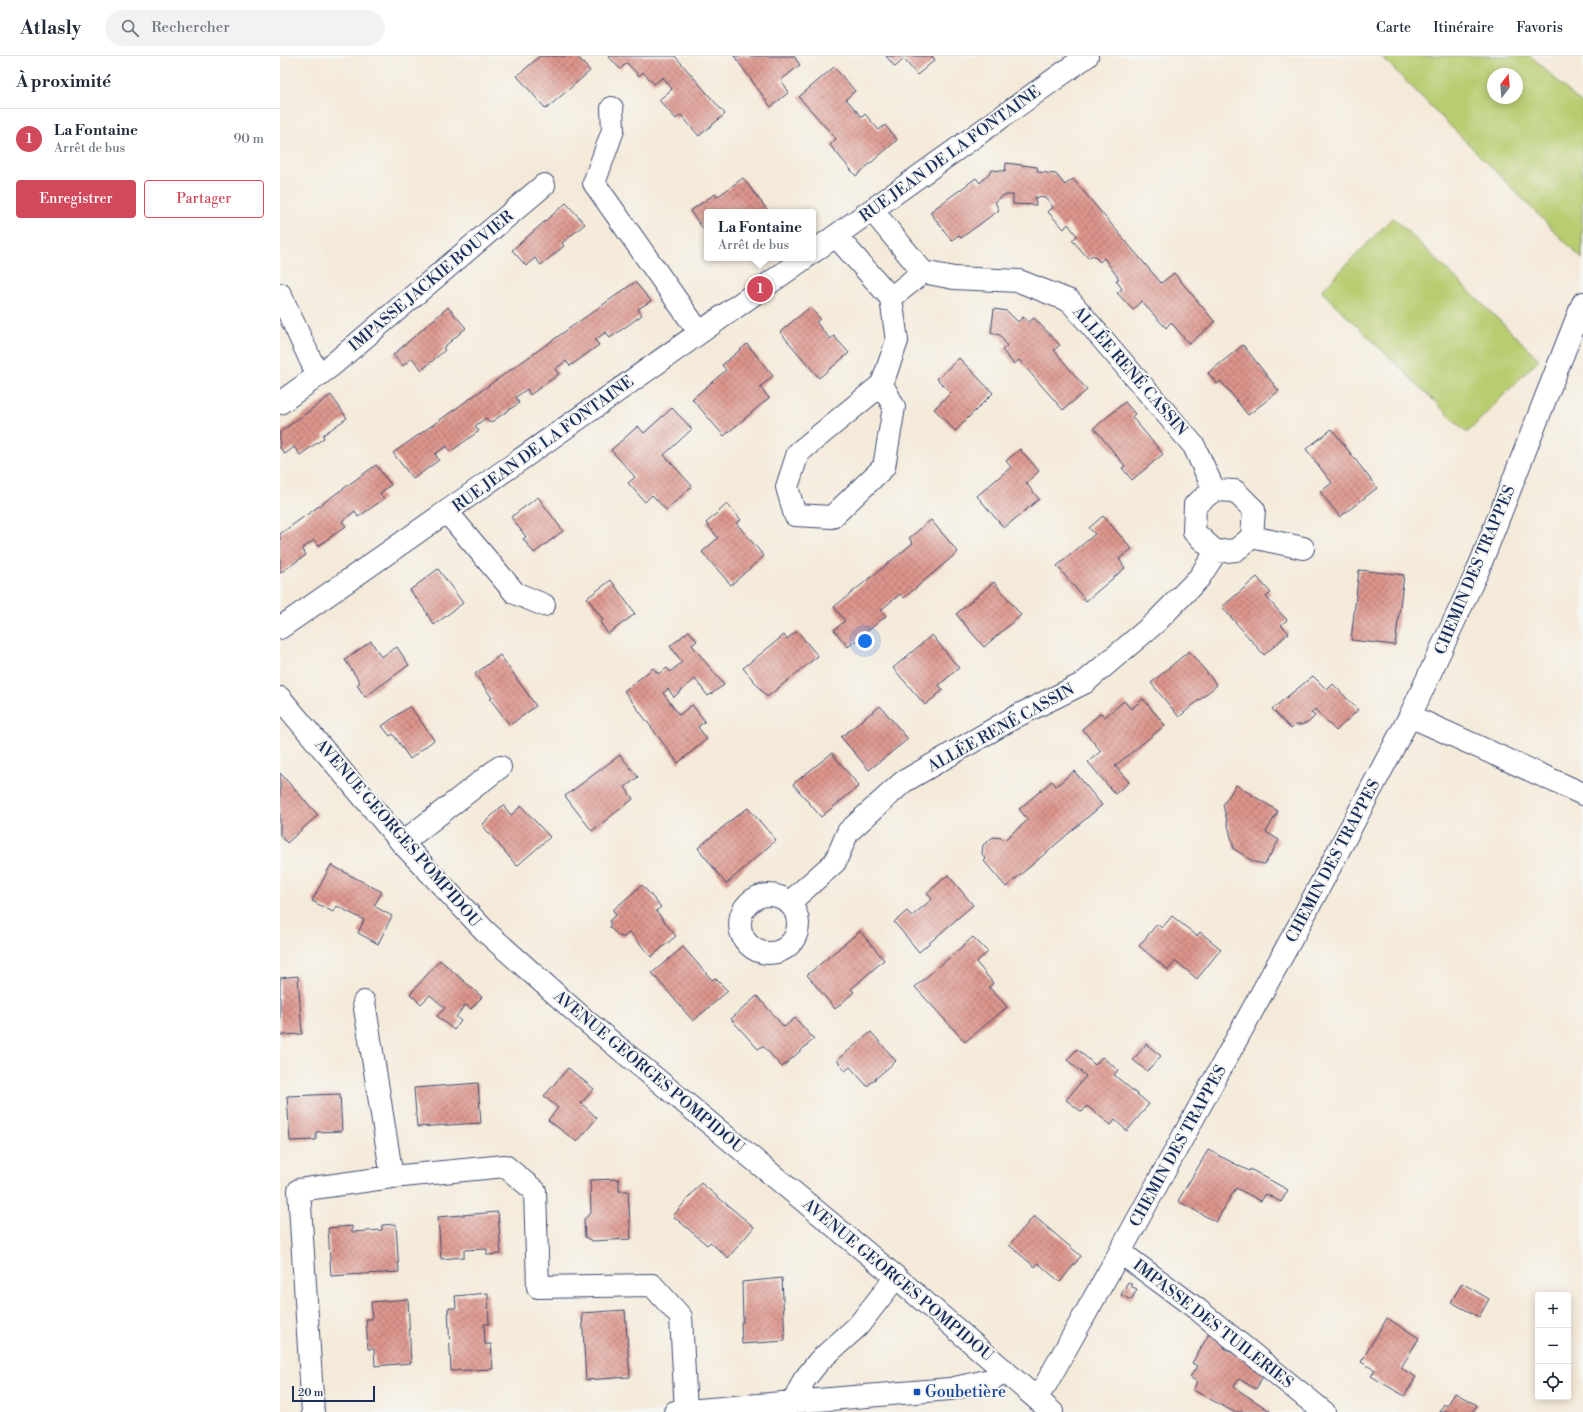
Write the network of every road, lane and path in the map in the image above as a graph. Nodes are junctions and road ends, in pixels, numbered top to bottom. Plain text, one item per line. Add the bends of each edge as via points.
1 (1087, 56) edge
2 (612, 108) dead end
3 (544, 186) dead end
4 (872, 210) junction
5 (836, 236) junction
6 (816, 250) edge
7 (801, 261) edge
8 (923, 272) junction
9 (280, 294) edge
10 (891, 298) junction
11 (1583, 303) edge
12 (699, 332) junction
13 (318, 376) junction
14 (882, 384) junction
15 (280, 403) edge
16 (1214, 490) junction
17 (447, 512) junction
18 (1252, 537) junction
19 (1303, 548) dead end
20 (1216, 552) junction
21 (544, 606) dead end
22 (280, 628) edge
23 (280, 698) edge
24 (1410, 716) junction
25 (500, 766) dead end
26 (1583, 794) edge
27 (402, 843) junction
28 (789, 903) dead end
29 (364, 1002) dead end
30 (392, 1177) junction
31 (1120, 1252) junction
32 (896, 1277) junction
33 (1004, 1370) junction
34 (1036, 1397) junction
35 (790, 1407) edge
36 (313, 1412) edge
37 (680, 1412) edge
38 (1052, 1412) edge
39 (1324, 1412) edge

1 - 4 street, RUE JEAN DE LA FONTAINE
2 - 12 street via 613,130 594,183
3 - 13 street, IMPASSE JACKIE BOUVIER
4 - 5 street, RUE JEAN DE LA FONTAINE
4 - 8 street
5 - 6 street, RUE JEAN DE LA FONTAINE
5 - 10 street
7 - 12 street, RUE JEAN DE LA FONTAINE
8 - 10 street
8 - 16 street, ALLÉE RENÉ CASSIN via 954,278 1019,281 1070,301 1194,446
9 - 13 street
10 - 14 street via 897,341
11 - 24 street, CHEMIN DES TRAPPES via 1478,570
12 - 17 street, RUE JEAN DE LA FONTAINE
13 - 15 street, IMPASSE JACKIE BOUVIER
14 - 14 street via 798,453 787,487 794,515 832,517 884,467 894,407
16 - 18 street via 1235,491 1254,510
16 - 20 street via 1195,506 1194,532
17 - 21 street via 515,593
17 - 22 street, RUE JEAN DE LA FONTAINE
18 - 19 street
18 - 20 street via 1236,550
20 - 28 street, ALLÉE RENÉ CASSIN via 1199,578 1155,623 1084,683 1015,717 903,782 848,832 835,862
23 - 27 street, AVENUE GEORGES POMPIDOU
24 - 26 street
24 - 31 street, CHEMIN DES TRAPPES
25 - 27 street
27 - 32 street, AVENUE GEORGES POMPIDOU via 486,932 586,1021
29 - 30 street
30 - 36 street via 299,1190
30 - 37 street via 505,1166 535,1191 538,1288 652,1285 681,1317
31 - 34 street, CHEMIN DES TRAPPES via 1046,1384
31 - 39 street, IMPASSE DES TUILERIES via 1197,1309
32 - 33 street, AVENUE GEORGES POMPIDOU
32 - 35 street via 858,1326 818,1361 804,1380
33 - 34 street, AVENUE GEORGES POMPIDOU
33 - 35 street via 991,1380 950,1389
34 - 38 street, AVENUE GEORGES POMPIDOU
35 - 37 street

